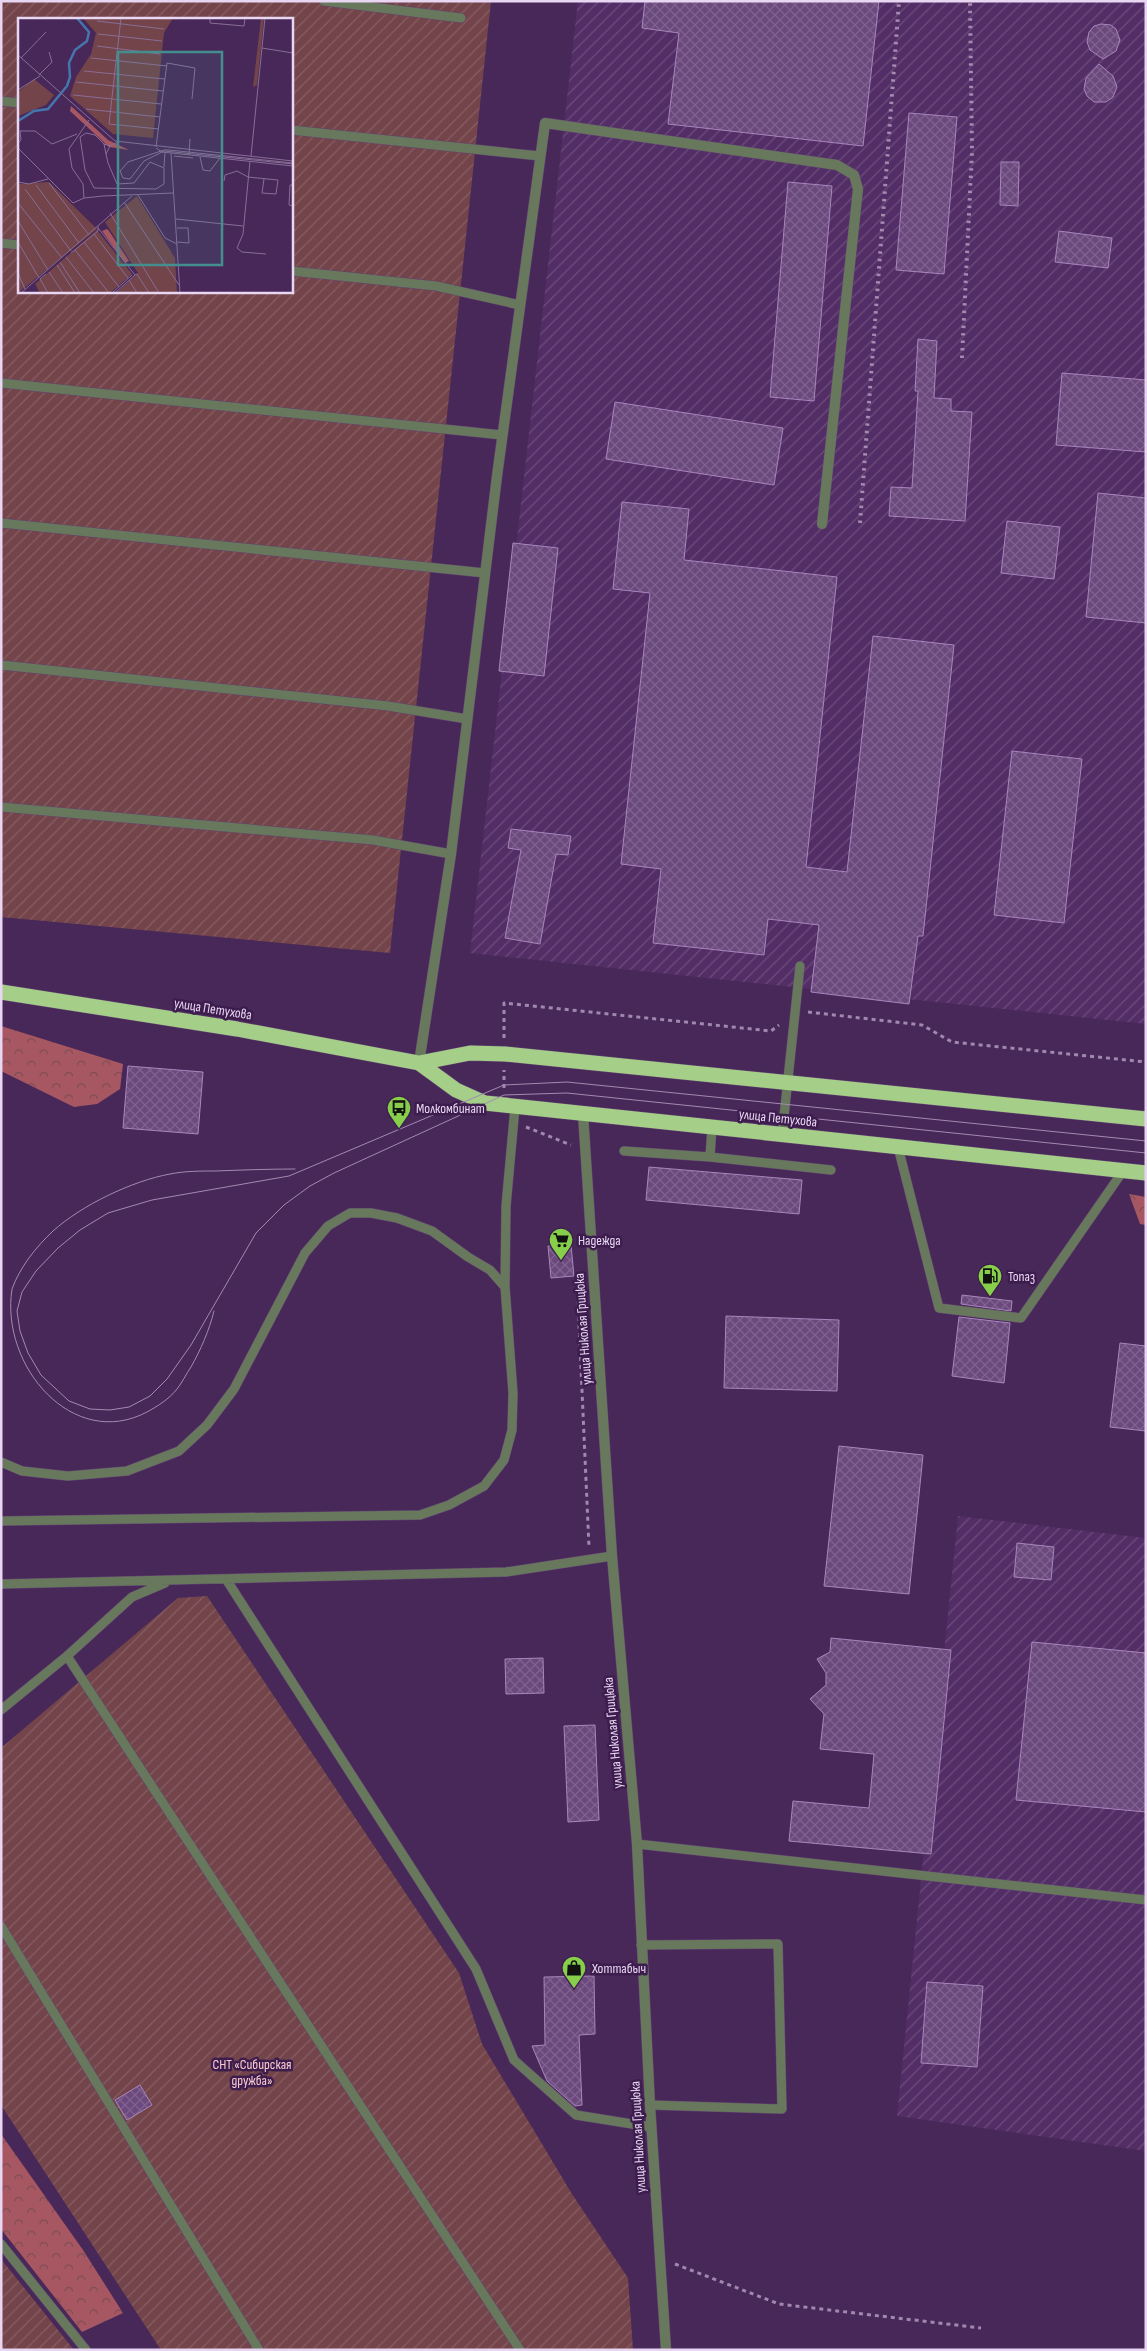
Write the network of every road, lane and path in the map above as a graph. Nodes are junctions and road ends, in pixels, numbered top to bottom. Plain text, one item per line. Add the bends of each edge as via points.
1 (324, 1) edge
2 (461, 18) dead end
3 (1, 101) edge
4 (18, 103) edge
5 (292, 130) edge
6 (540, 156) junction
7 (1, 243) edge
8 (18, 245) edge
9 (292, 272) edge
10 (520, 305) junction
11 (1, 383) edge
12 (502, 435) junction
13 (1, 523) edge
14 (822, 524) dead end
15 (485, 573) junction
16 (1, 665) edge
17 (467, 719) junction
18 (1, 807) edge
19 (451, 854) junction
20 (800, 966) dead end
21 (1, 992) edge
22 (419, 1062) junction
23 (788, 1082) junction
24 (515, 1107) junction
25 (583, 1114) junction
26 (1146, 1119) edge
27 (712, 1128) junction
28 (782, 1135) junction
29 (898, 1147) junction
30 (624, 1151) dead end
31 (710, 1157) junction
32 (831, 1170) dead end
33 (1123, 1171) junction
34 (1146, 1173) edge
35 (505, 1287) junction
36 (1, 1462) edge
37 (1, 1521) edge
38 (612, 1556) junction
39 (226, 1580) junction
40 (170, 1581) junction
41 (1, 1584) edge
42 (67, 1656) junction
43 (1, 1710) edge
44 (636, 1844) junction
45 (1146, 1900) edge
46 (1, 1926) edge
47 (641, 1945) junction
48 (650, 2104) junction
49 (651, 2127) junction
50 (1, 2244) edge
51 (659, 2258) junction
52 (981, 2328) dead end
53 (86, 2350) edge
54 (259, 2350) edge
55 (520, 2350) edge
56 (666, 2350) edge

1 - 2 lane
3 - 4 lane
5 - 6 lane
6 - 10 street
6 - 14 street via 545,123 836,165 854,175 858,189
7 - 8 lane
9 - 10 lane via 436,286
10 - 12 street
11 - 12 lane
12 - 15 street
13 - 15 lane
15 - 17 street
16 - 17 lane via 388,706
17 - 19 street
18 - 19 lane via 373,840
19 - 22 street
20 - 23 lane
21 - 22 highway, улица Петухова
22 - 23 highway, улица Петухова via 470,1053 504,1054
22 - 24 highway, улица Петухова via 456,1090 485,1104
23 - 26 highway, улица Петухова
23 - 28 lane
24 - 25 highway, улица Петухова
24 - 35 lane via 506,1206
25 - 27 highway, улица Петухова
25 - 38 street, улица Николая Грицюка
27 - 28 highway, улица Петухова
27 - 31 lane
28 - 29 highway, улица Петухова
29 - 33 highway, улица Петухова
29 - 33 lane via 939,1308 1021,1318
30 - 31 lane
31 - 32 lane
33 - 34 highway, улица Петухова
35 - 36 lane via 490,1270 432,1231 397,1218 350,1213 328,1226 305,1253 234,1389 207,1425 179,1450 127,1471 68,1476 22,1470
35 - 37 lane via 513,1393 512,1430 504,1460 484,1486 449,1505 420,1515 400,1516
38 - 39 lane via 506,1572
38 - 44 street, улица Николая Грицюка
39 - 40 lane
39 - 49 lane via 476,1969 514,2060 576,2115
40 - 41 lane
40 - 42 lane via 132,1597
42 - 43 lane
42 - 55 lane
44 - 45 lane
44 - 47 street, улица Николая Грицюка
46 - 54 lane
47 - 48 street, улица Николая Грицюка
47 - 48 lane via 778,1944 782,2109
48 - 49 street, улица Николая Грицюка
49 - 51 street, улица Николая Грицюка
50 - 53 lane
51 - 52 path via 779,2304
51 - 56 street, улица Николая Грицюка

